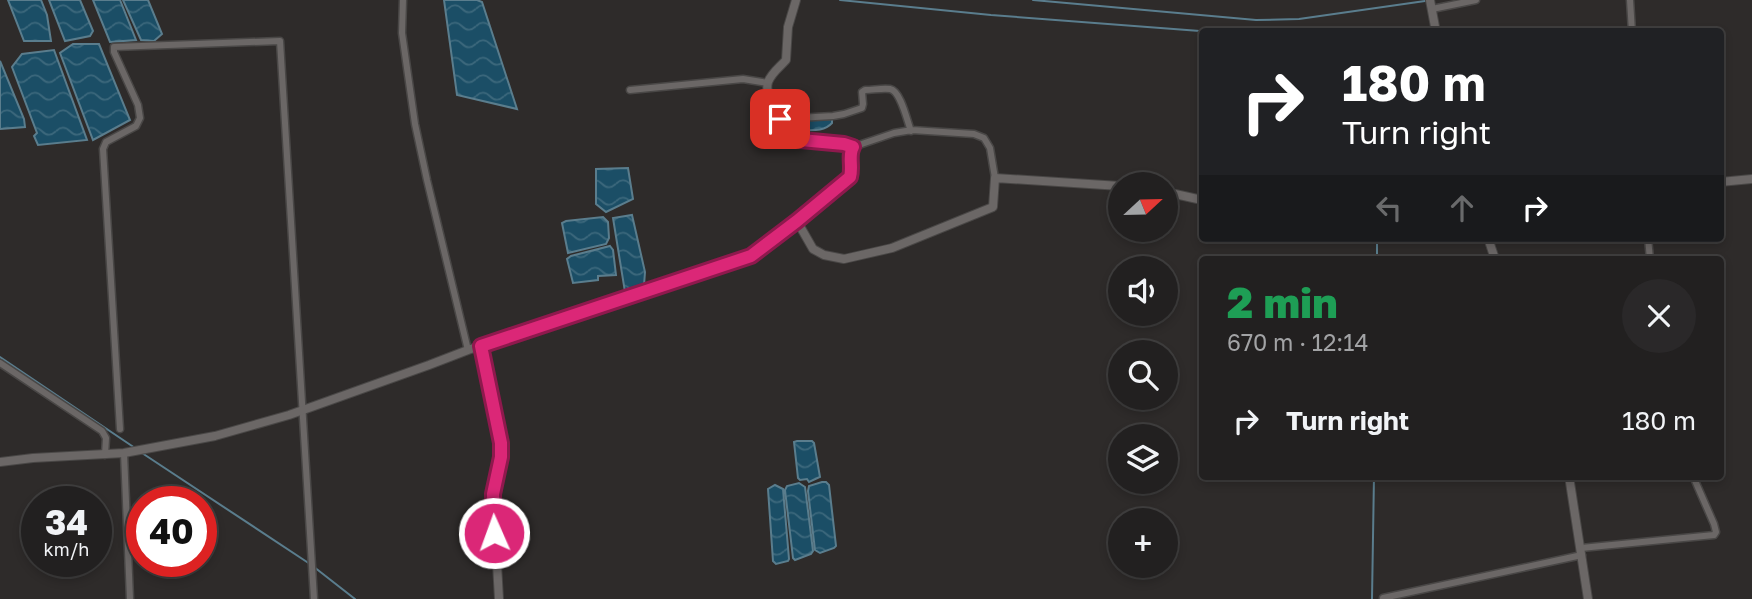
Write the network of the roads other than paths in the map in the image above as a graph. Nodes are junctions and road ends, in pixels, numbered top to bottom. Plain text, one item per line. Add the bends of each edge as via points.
1 (403, 0) edge
2 (796, 0) edge
3 (1476, 0) edge
4 (1630, 0) edge
5 (1431, 5) edge
6 (1435, 28) edge
7 (1632, 28) edge
8 (768, 83) junction
9 (630, 90) dead end
10 (780, 119) junction
11 (911, 131) junction
12 (853, 147) junction
13 (995, 178) junction
14 (1752, 179) edge
15 (1724, 182) edge
16 (1108, 185) edge
17 (1178, 195) edge
18 (1199, 199) edge
19 (797, 221) junction
20 (481, 346) junction
21 (468, 349) junction
22 (0, 363) edge
23 (303, 410) junction
24 (120, 429) dead end
25 (127, 452) junction
26 (106, 455) junction
27 (0, 462) edge
28 (1570, 480) edge
29 (1695, 480) edge
30 (1581, 552) junction
31 (1383, 598) edge
32 (130, 599) edge
33 (314, 599) edge
34 (499, 599) edge
35 (1588, 599) edge

1 - 21 street via 401,33 415,124
2 - 8 street via 786,60
3 - 5 street
4 - 7 street
5 - 6 street
8 - 9 street via 743,79
8 - 10 street via 768,98
10 - 11 street via 844,114 862,108 865,90 890,89 900,98
10 - 12 street via 801,140
11 - 12 street
11 - 13 street via 984,138
12 - 19 street via 850,177
13 - 16 street
13 - 19 street via 993,207 892,248 856,257 844,259 813,249
14 - 15 street
17 - 18 street
19 - 20 street via 751,256
20 - 21 street
20 - 34 street via 501,443 493,494
21 - 23 street
22 - 26 street via 102,431
23 - 24 street via 280,41 119,45 114,52 140,118 136,126 106,142 103,149
23 - 25 street via 215,436
23 - 33 street
25 - 26 street
25 - 32 street
26 - 27 street
28 - 30 street
29 - 30 street via 1714,524 1714,535
30 - 31 street
30 - 35 street

